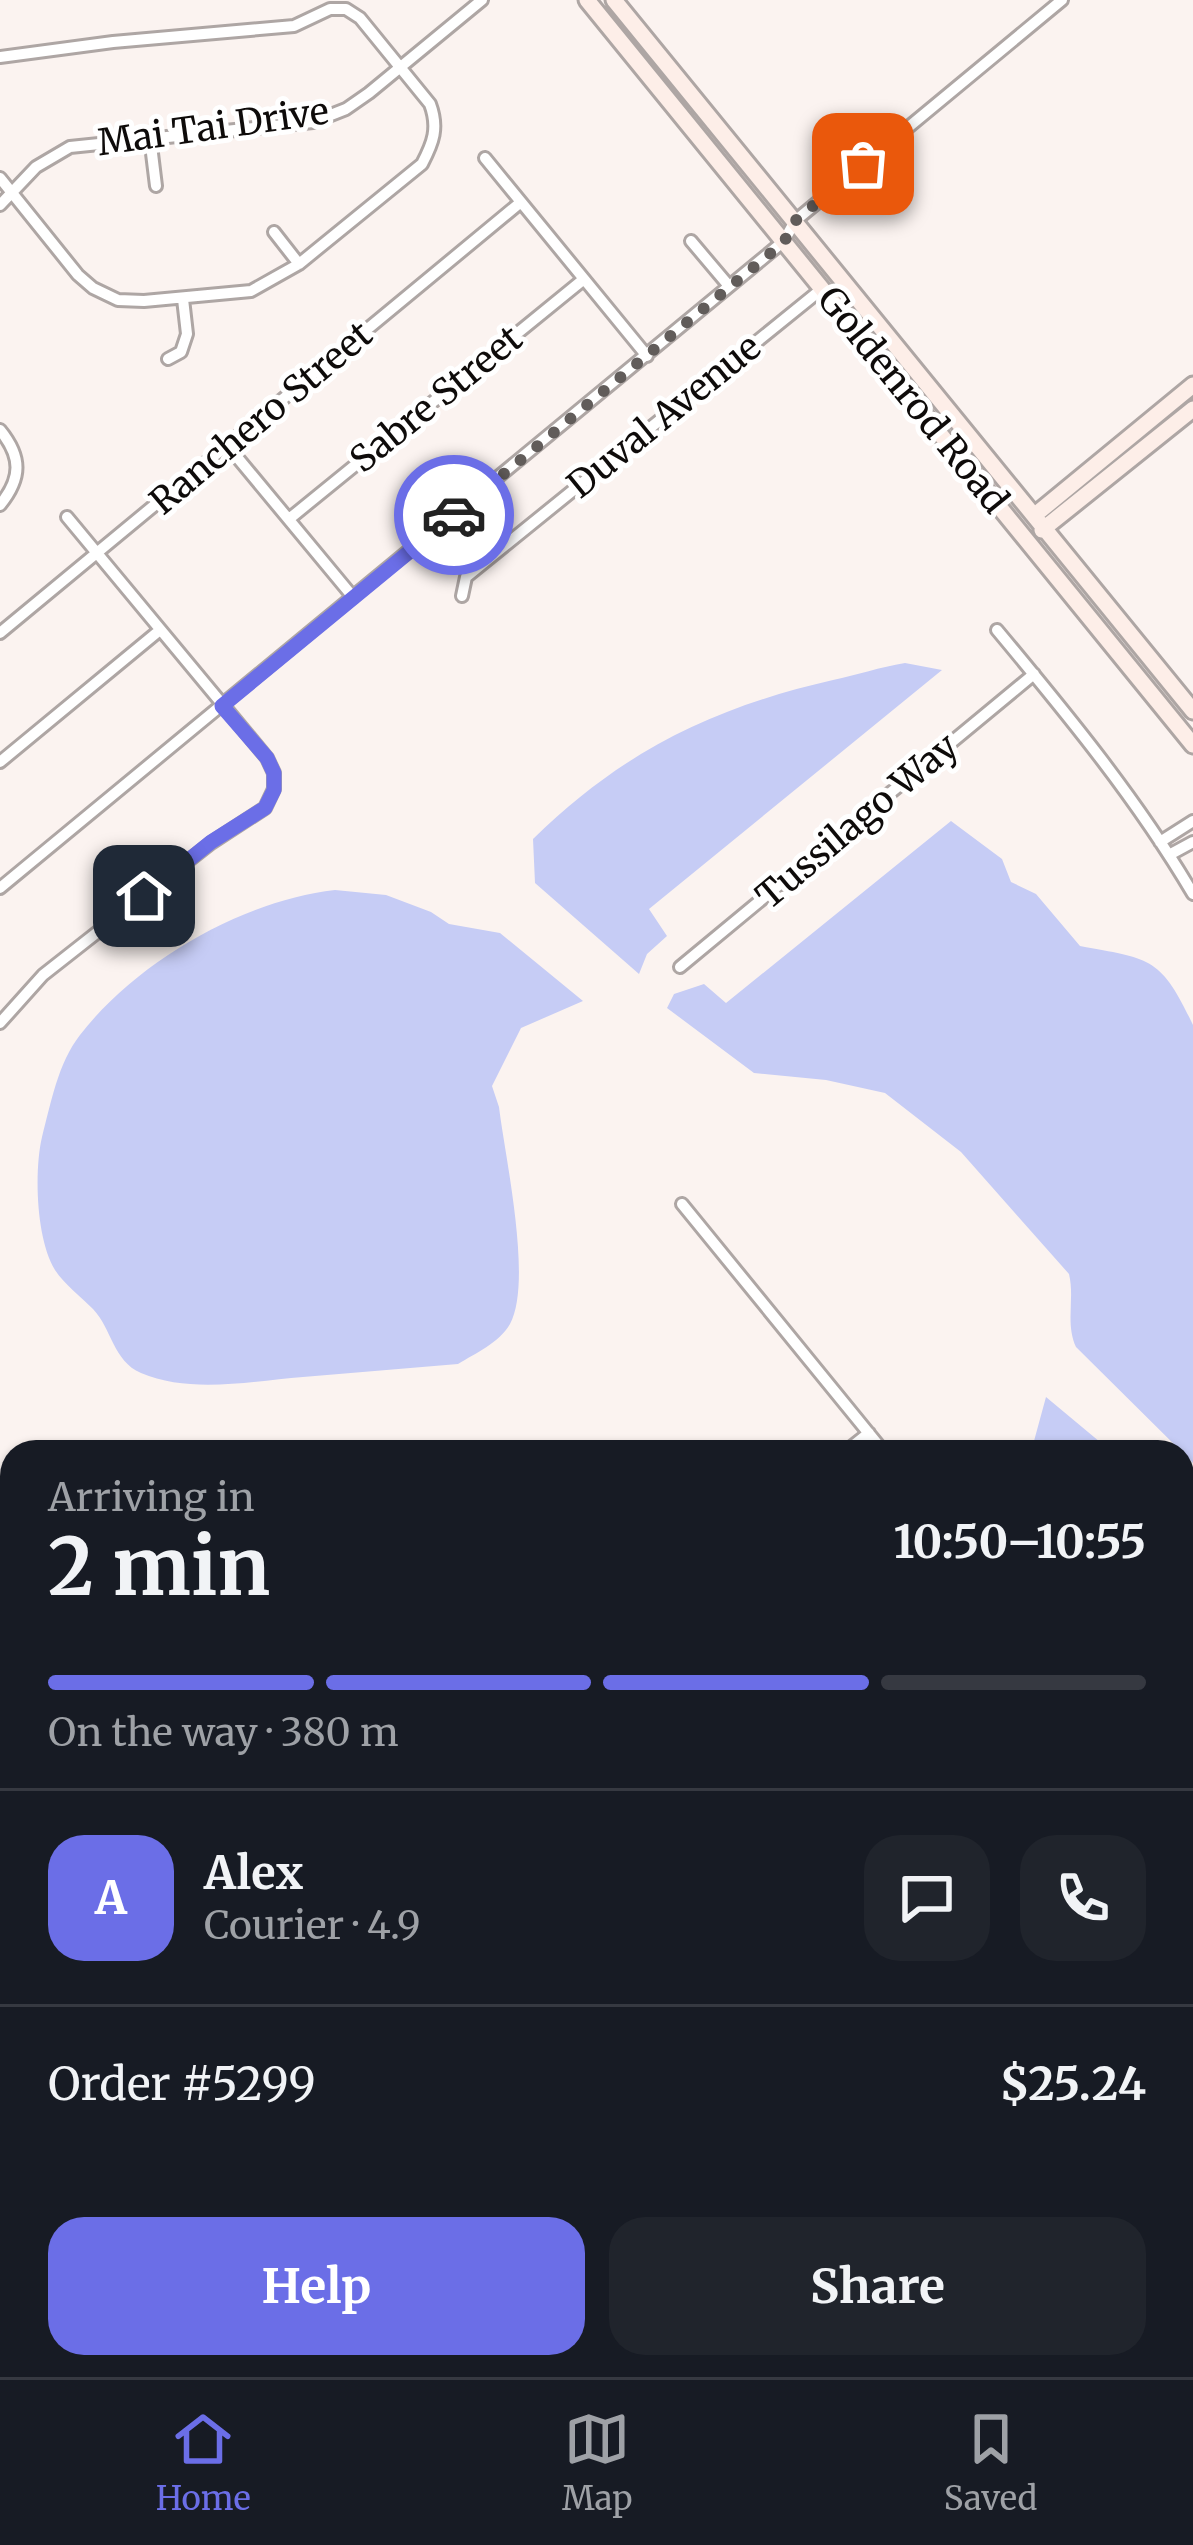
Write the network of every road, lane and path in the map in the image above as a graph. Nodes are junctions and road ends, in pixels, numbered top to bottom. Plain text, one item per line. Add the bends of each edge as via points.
1 (482, 0) edge
2 (587, 0) edge
3 (604, 0) edge
4 (614, 0) edge
5 (1062, 0) edge
6 (628, 16) junction
7 (0, 57) edge
8 (399, 68) junction
9 (150, 137) junction
10 (485, 158) dead end
11 (0, 178) edge
12 (156, 186) dead end
13 (13, 194) junction
14 (521, 202) junction
15 (0, 205) edge
16 (795, 221) junction
17 (274, 232) dead end
18 (691, 241) dead end
19 (784, 242) junction
20 (299, 264) junction
21 (584, 279) junction
22 (729, 286) junction
23 (823, 289) junction
24 (183, 299) junction
25 (647, 356) junction
26 (168, 359) dead end
27 (1193, 385) edge
28 (1193, 409) edge
29 (0, 430) edge
30 (227, 445) junction
31 (996, 502) junction
32 (0, 505) edge
33 (1035, 515) junction
34 (67, 517) dead end
35 (289, 519) junction
36 (1047, 530) junction
37 (1025, 537) junction
38 (97, 553) junction
39 (462, 596) dead end
40 (353, 597) junction
41 (997, 630) dead end
42 (160, 631) junction
43 (0, 633) edge
44 (1162, 671) junction
45 (1034, 674) junction
46 (222, 706) junction
47 (1193, 711) edge
48 (1193, 746) edge
49 (0, 762) edge
50 (1192, 825) edge
51 (1160, 842) junction
52 (1193, 842) edge
53 (1169, 855) junction
54 (0, 888) edge
55 (1193, 893) edge
56 (680, 967) dead end
57 (0, 1023) edge
58 (682, 1204) dead end
59 (869, 1433) junction
60 (860, 1440) edge
61 (875, 1440) edge

1 - 8 street, Mai Tai Drive
2 - 19 main road, Goldenrod Road
3 - 6 main road
4 - 6 main road, Goldenrod Road
5 - 16 street
6 - 16 main road, Goldenrod Road
7 - 8 street via 294,26 346,9
8 - 9 street, Mai Tai Drive via 346,109 313,122
8 - 20 street via 430,104 434,141 422,164
9 - 12 street
9 - 13 street, Mai Tai Drive via 70,147 36,167
10 - 14 street
11 - 13 street
13 - 15 street, Mai Tai Drive
13 - 24 street via 93,288 118,300
14 - 21 street
14 - 30 street, Ranchero Street
16 - 19 street
16 - 33 main road, Goldenrod Road
17 - 20 street
18 - 22 street
19 - 22 street
19 - 23 main road, Goldenrod Road
20 - 24 street via 251,291
21 - 25 street
21 - 35 street, Sabre Street
22 - 25 street
23 - 31 main road, Goldenrod Road
23 - 39 street, Duval Avenue via 466,577
24 - 26 street via 187,334 181,352
25 - 40 street
27 - 33 main road
28 - 36 main road
29 - 32 street via 20,471
30 - 35 street
30 - 38 street, Ranchero Street
31 - 36 main road via 1026,526
31 - 37 main road, Goldenrod Road
33 - 36 main road, Goldenrod Road
34 - 38 street
35 - 40 street
36 - 44 main road, Goldenrod Road
37 - 44 main road via 1045,542 1133,650
37 - 48 main road, Goldenrod Road
38 - 42 street
38 - 43 street, Ranchero Street
40 - 46 street
41 - 45 street
42 - 46 street
42 - 49 street
44 - 47 main road, Goldenrod Road
45 - 51 street
45 - 56 street, Tussilago Way
46 - 54 street
46 - 57 street via 274,773 265,808 43,975
50 - 51 street
51 - 53 street
52 - 53 street
53 - 55 street
58 - 59 street
59 - 60 street
59 - 61 street

